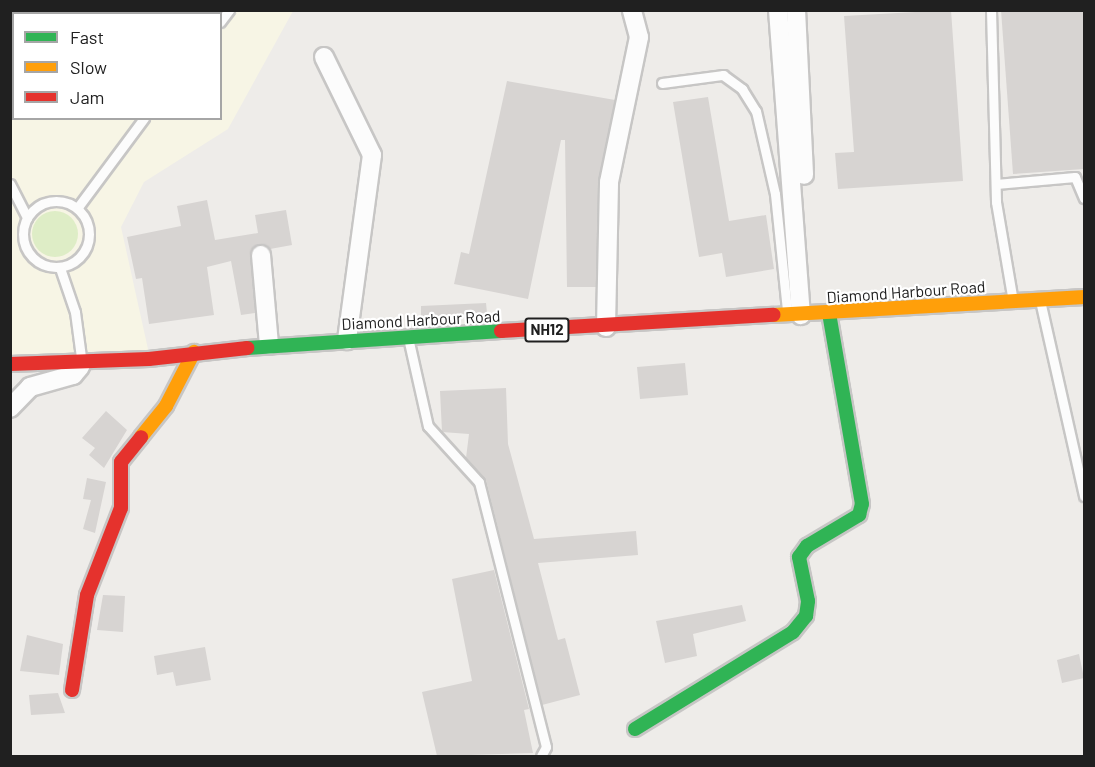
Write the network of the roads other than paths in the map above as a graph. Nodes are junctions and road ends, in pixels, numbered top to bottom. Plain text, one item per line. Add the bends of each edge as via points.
1 (632, 10) edge
2 (778, 10) edge
3 (796, 10) edge
4 (991, 10) edge
5 (324, 57) dead end
6 (662, 83) dead end
7 (143, 120) edge
8 (996, 184) junction
9 (11, 187) edge
10 (1084, 198) edge
11 (78, 207) junction
12 (27, 218) junction
13 (261, 255) dead end
14 (60, 268) junction
15 (1084, 297) edge
16 (1040, 300) junction
17 (1013, 301) junction
18 (808, 315) junction
19 (606, 327) junction
20 (408, 337) junction
21 (347, 340) junction
22 (269, 345) junction
23 (194, 352) junction
24 (82, 362) junction
25 (10, 364) edge
26 (10, 408) edge
27 (1084, 496) edge
28 (72, 690) dead end
29 (635, 729) dead end
30 (541, 756) edge

1 - 19 street via 639,37 609,182
2 - 18 street
3 - 18 street
4 - 8 lane
5 - 21 street via 372,156
6 - 18 lane via 723,75 742,89 756,111
7 - 11 lane
8 - 10 lane via 1075,177
8 - 17 lane
9 - 12 lane
11 - 12 lane via 50,202
11 - 14 lane via 86,220 89,241 78,260
12 - 14 lane via 23,236 29,254 47,267
13 - 22 street
14 - 24 lane via 75,312
15 - 16 main road, Diamond Harbour Road / NH12
16 - 17 main road, Diamond Harbour Road / NH12
16 - 27 lane
17 - 18 main road, Diamond Harbour Road / NH12
18 - 19 main road, Diamond Harbour Road / NH12
18 - 29 main road via 862,504 859,515 807,546 799,557 808,600 806,616 793,632
19 - 20 main road, Diamond Harbour Road / NH12
20 - 21 main road, Diamond Harbour Road / NH12
20 - 30 lane via 428,426 479,482 546,747
21 - 22 main road, Diamond Harbour Road / NH12
22 - 23 main road, Diamond Harbour Road / NH12
23 - 24 main road, Diamond Harbour Road / NH12
23 - 28 main road via 166,406 121,462 121,508 87,594
24 - 25 main road, Diamond Harbour Road / NH12
24 - 26 street via 73,375 30,387

